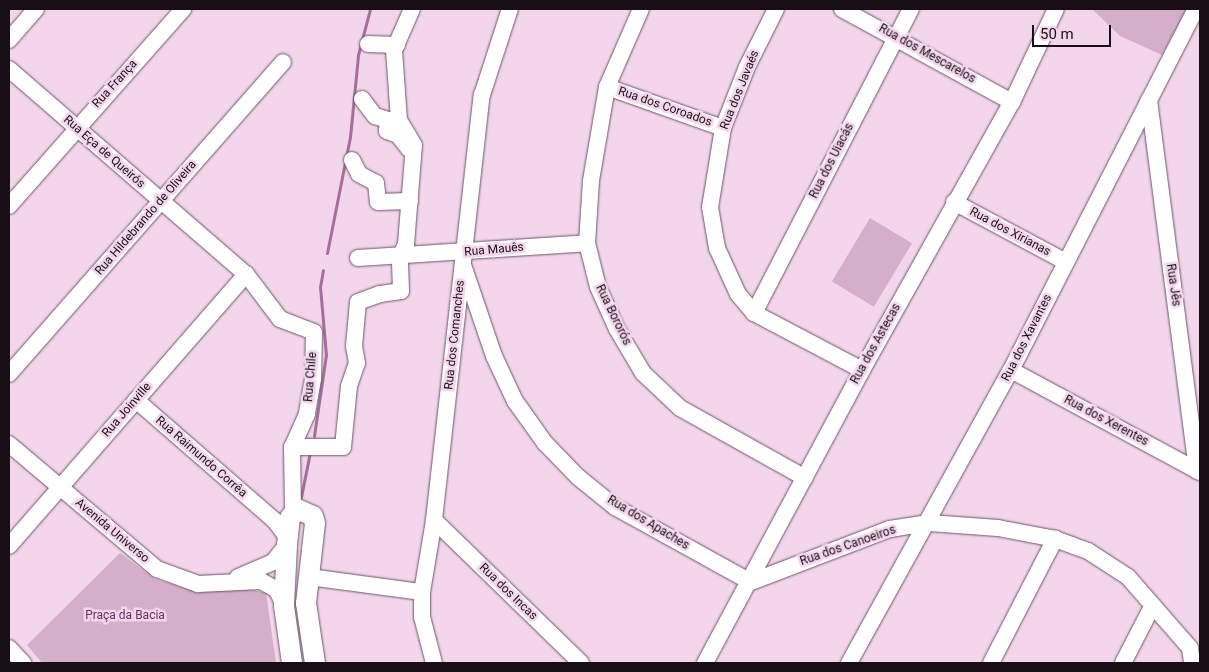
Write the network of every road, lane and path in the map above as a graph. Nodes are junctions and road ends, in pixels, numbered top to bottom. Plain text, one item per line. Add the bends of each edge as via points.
1 (183, 9) edge
2 (412, 9) edge
3 (510, 9) edge
4 (641, 9) edge
5 (776, 9) edge
6 (842, 9) edge
7 (911, 9) edge
8 (1056, 9) edge
9 (1064, 9) edge
10 (1196, 9) edge
11 (27, 12) edge
12 (1049, 25) junction
13 (896, 36) junction
14 (9, 40) edge
15 (368, 44) dead end
16 (397, 45) junction
17 (284, 62) dead end
18 (9, 69) edge
19 (607, 86) junction
20 (362, 99) dead end
21 (1148, 100) junction
22 (1012, 102) junction
23 (76, 128) junction
24 (723, 128) junction
25 (413, 155) junction
26 (352, 160) dead end
27 (410, 200) junction
28 (161, 201) junction
29 (954, 202) junction
30 (9, 206) edge
31 (587, 243) junction
32 (400, 256) junction
33 (358, 258) dead end
34 (463, 259) junction
35 (1066, 262) junction
36 (246, 274) junction
37 (754, 313) junction
38 (862, 370) junction
39 (1011, 370) junction
40 (9, 374) edge
41 (136, 400) junction
42 (9, 444) edge
43 (292, 447) junction
44 (1199, 471) edge
45 (805, 478) junction
46 (60, 488) junction
47 (267, 513) junction
48 (292, 514) junction
49 (434, 520) junction
50 (929, 523) junction
51 (1055, 539) junction
52 (288, 541) junction
53 (9, 546) edge
54 (309, 577) junction
55 (229, 580) junction
56 (751, 582) junction
57 (422, 592) junction
58 (1153, 605) junction
59 (284, 606) junction
60 (9, 648) edge
61 (1194, 651) edge
62 (23, 663) edge
63 (292, 663) edge
64 (315, 663) edge
65 (434, 663) edge
66 (581, 663) edge
67 (705, 663) edge
68 (849, 663) edge
69 (991, 663) edge
70 (1123, 663) edge

1 - 23 street, Rua França
2 - 16 street
3 - 34 street, Rua dos Comanches via 482,95
4 - 19 street, Rua Bororós
5 - 24 street, Rua dos Javaés via 746,67
6 - 13 street, Rua dos Mescarelos
7 - 13 street, Rua dos Uiacás
8 - 12 street, Rua dos Astecas
9 - 12 street
10 - 21 street, Rua dos Xavantes
11 - 14 street
12 - 22 street, Rua dos Astecas
13 - 22 street, Rua dos Mescarelos
13 - 37 street, Rua dos Uiacás
15 - 16 street
16 - 25 street via 399,120 414,145
17 - 28 street, Rua Hildebrando de Oliveira
18 - 23 street, Rua Eça de Queirós
19 - 24 street, Rua dos Coroados
19 - 31 street, Rua Bororós via 591,182
20 - 25 street via 375,116 388,120 387,131 398,135
21 - 35 street, Rua dos Xavantes
21 - 44 street, Rua Jês
22 - 29 street, Rua dos Astecas
23 - 28 street, Rua Eça de Queirós
23 - 30 street, Rua França
24 - 37 street, Rua dos Javaés via 710,207 717,248 738,294
25 - 27 street
26 - 27 street via 359,174 376,184 378,202
27 - 32 street via 406,244
28 - 36 street, Rua Eça de Queirós
28 - 40 street, Rua Hildebrando de Oliveira
29 - 35 street, Rua dos Xirianas
29 - 38 street, Rua dos Astecas
31 - 34 street, Rua Mauês
31 - 45 street, Rua Bororós via 598,287 617,329 643,373 680,408
32 - 33 street, Rua Mauês
32 - 34 street, Rua Mauês
32 - 43 street via 401,291 358,302 354,346 357,363 349,386 343,447
34 - 49 street, Rua dos Comanches
34 - 56 street, Rua dos Apaches via 494,356 515,400 545,443 578,477 616,507
35 - 39 street, Rua dos Xavantes
36 - 41 street, Rua Joinville
36 - 43 street, Rua Chile via 280,319 314,332 313,379 307,414
37 - 38 street, Rua dos Javaés
38 - 45 street, Rua dos Astecas
39 - 44 street, Rua dos Xerentes
39 - 50 street, Rua dos Xavantes
41 - 46 street, Rua Joinville
41 - 47 street, Rua Raimundo Corrêa
42 - 46 street, Avenida Universo
43 - 48 street, Rua Chile
45 - 56 street, Rua dos Astecas
46 - 53 street, Rua Joinville
46 - 55 street, Avenida Universo via 158,569 198,584
47 - 48 street, Rua Raimundo Corrêa
47 - 52 street, Rua Raimundo Corrêa
48 - 52 main road
48 - 54 main road via 308,513 315,523
49 - 57 street, Rua dos Comanches
49 - 66 street, Rua dos Incas
50 - 51 street, Rua dos Canoeiros via 998,528
50 - 56 street, Rua dos Canoeiros via 890,530
50 - 68 street, Rua dos Xavantes
51 - 58 street, Rua dos Canoeiros via 1088,551 1128,577
51 - 69 street
52 - 55 street via 273,562
52 - 59 main road
54 - 57 street
54 - 64 main road via 306,603
55 - 59 street via 267,584 277,590
56 - 67 street, Rua dos Astecas
57 - 65 street, Rua dos Comanches via 422,617
58 - 61 street, Rua dos Canoeiros
58 - 70 street
59 - 63 main road
60 - 62 street

